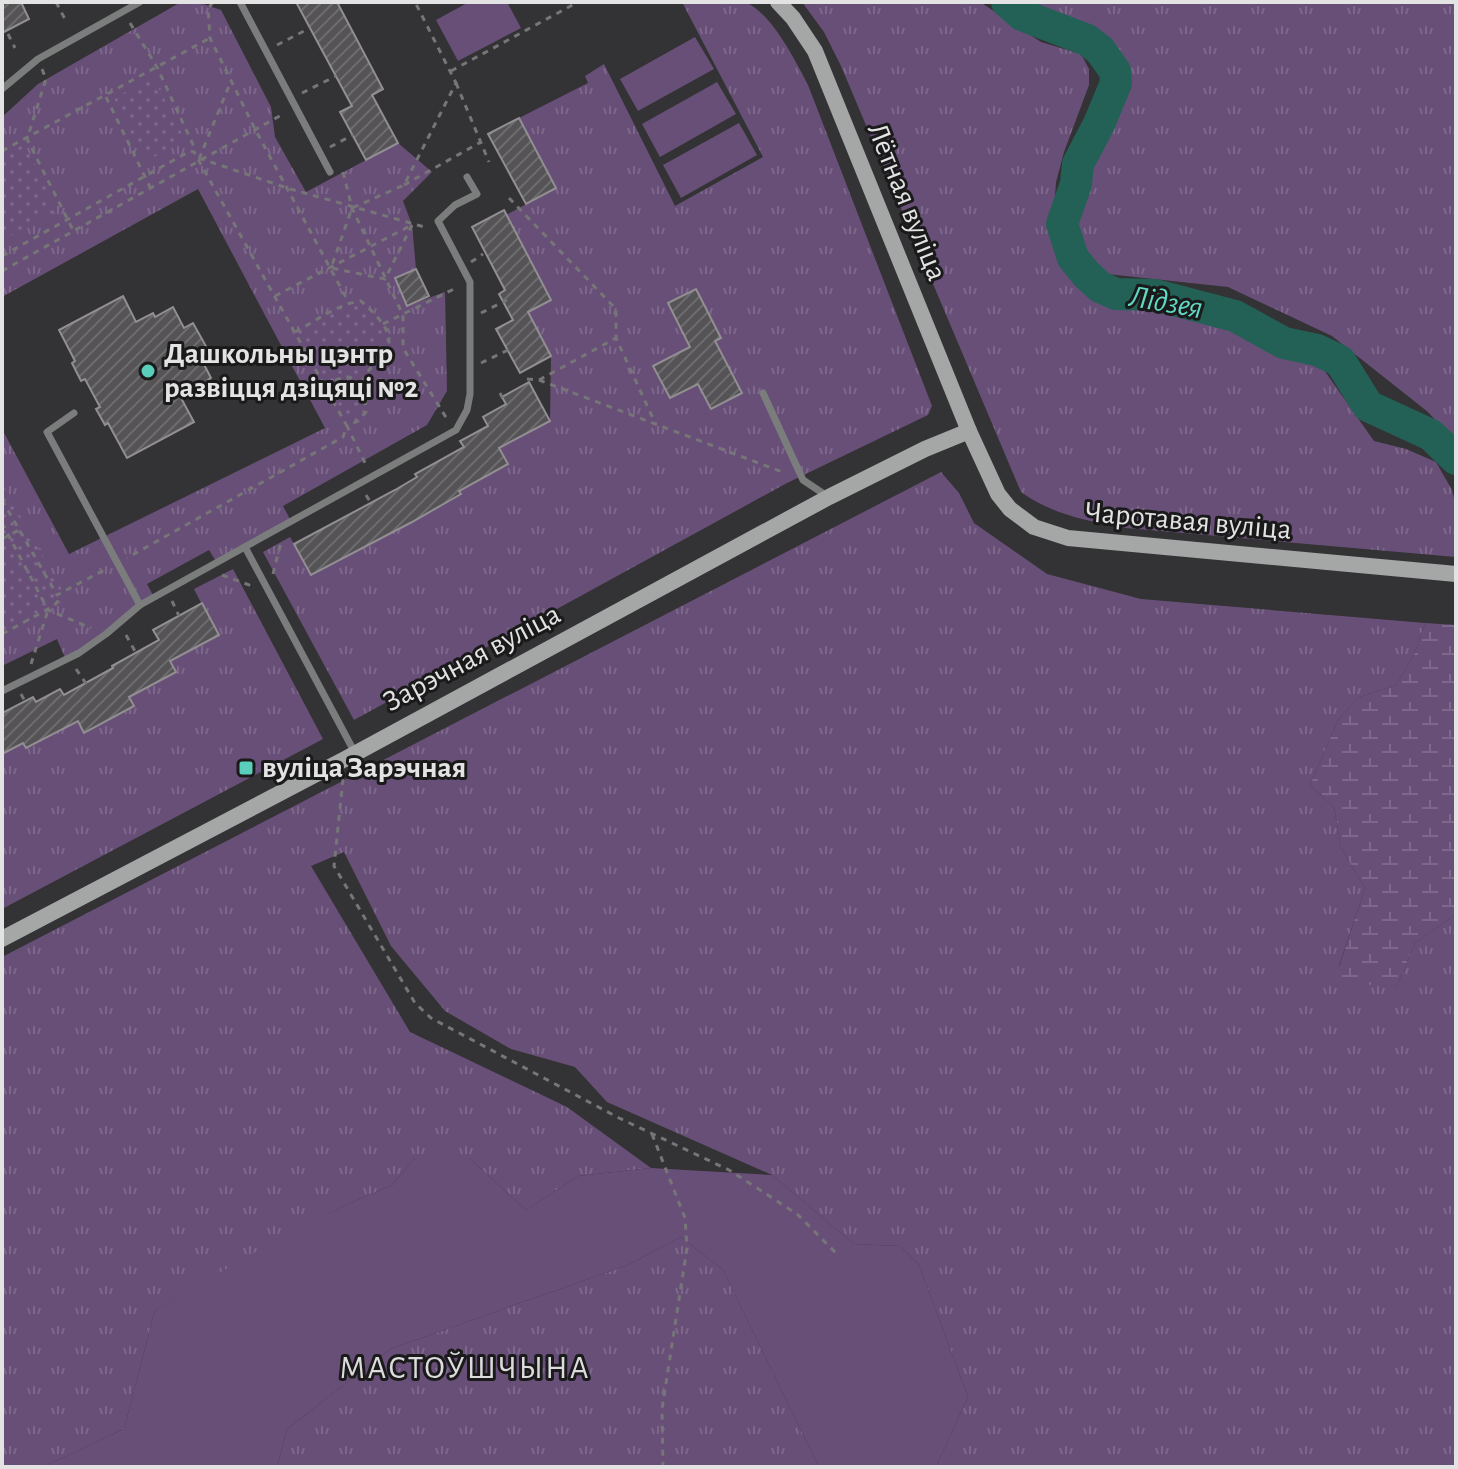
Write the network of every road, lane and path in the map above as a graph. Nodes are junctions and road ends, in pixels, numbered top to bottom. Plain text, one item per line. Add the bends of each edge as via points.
1 (56, 2) edge
2 (140, 2) edge
3 (213, 2) edge
4 (240, 2) edge
5 (415, 2) edge
6 (578, 2) edge
7 (778, 2) edge
8 (123, 11) junction
9 (66, 21) dead end
10 (310, 28) dead end
11 (8, 34) dead end
12 (210, 38) junction
13 (277, 45) dead end
14 (15, 48) dead end
15 (38, 59) junction
16 (157, 67) junction
17 (450, 72) junction
18 (336, 76) dead end
19 (231, 81) junction
20 (456, 83) junction
21 (2, 89) edge
22 (302, 93) dead end
23 (106, 96) junction
24 (296, 107) junction
25 (255, 129) junction
26 (353, 135) dead end
27 (27, 139) junction
28 (481, 142) junction
29 (330, 147) dead end
30 (2, 151) edge
31 (199, 159) junction
32 (489, 162) dead end
33 (330, 172) dead end
34 (343, 172) dead end
35 (145, 176) junction
36 (467, 177) dead end
37 (404, 185) junction
38 (150, 187) junction
39 (287, 188) junction
40 (509, 198) dead end
41 (352, 208) junction
42 (68, 219) junction
43 (412, 225) junction
44 (73, 230) junction
45 (369, 248) junction
46 (483, 254) dead end
47 (2, 256) edge
48 (468, 263) dead end
49 (331, 268) junction
50 (2, 271) edge
51 (385, 279) junction
52 (470, 282) junction
53 (275, 296) junction
54 (507, 300) dead end
55 (349, 303) junction
56 (403, 315) junction
57 (477, 315) dead end
58 (383, 324) junction
59 (295, 332) junction
60 (616, 338) junction
61 (508, 350) dead end
62 (478, 365) dead end
63 (527, 379) dead end
64 (539, 380) junction
65 (324, 385) junction
66 (360, 388) junction
67 (500, 393) dead end
68 (763, 393) dead end
69 (504, 401) dead end
70 (74, 413) dead end
71 (656, 425) junction
72 (347, 426) junction
73 (455, 431) junction
74 (969, 431) junction
75 (371, 476) junction
76 (803, 480) junction
77 (364, 492) dead end
78 (829, 497) junction
79 (2, 500) edge
80 (371, 503) dead end
81 (2, 523) edge
82 (19, 530) junction
83 (9, 535) junction
84 (2, 539) edge
85 (281, 539) dead end
86 (245, 547) junction
87 (117, 563) junction
88 (219, 573) dead end
89 (1453, 574) edge
90 (272, 578) dead end
91 (255, 587) dead end
92 (57, 595) junction
93 (170, 599) dead end
94 (140, 605) junction
95 (48, 610) junction
96 (179, 616) dead end
97 (123, 631) dead end
98 (2, 634) edge
99 (106, 634) junction
100 (136, 653) dead end
101 (76, 669) dead end
102 (26, 679) junction
103 (87, 685) dead end
104 (2, 691) edge
105 (26, 703) dead end
106 (350, 756) junction
107 (2, 939) edge
108 (652, 1134) junction
109 (839, 1256) dead end
110 (663, 1467) edge

1 - 9 path
2 - 8 lane
3 - 12 path via 208,9
4 - 24 lane
5 - 17 path
6 - 17 path
7 - 74 street, Лётная вуліца via 815,51
8 - 15 lane
8 - 16 path
10 - 13 path
11 - 14 path
12 - 16 path
12 - 19 path
15 - 21 lane
15 - 27 path via 46,79
16 - 23 path
16 - 31 path
17 - 20 path
18 - 22 path
19 - 25 path
19 - 31 path
20 - 28 path
20 - 37 path
23 - 27 path
23 - 35 path
24 - 25 path
24 - 33 lane
25 - 31 path
25 - 39 path
26 - 29 path
27 - 30 path
27 - 42 path
28 - 32 path
28 - 37 path
31 - 35 path via 190,151
31 - 38 path
31 - 39 path
31 - 53 path
34 - 41 path
35 - 38 path
35 - 42 path
36 - 52 lane via 477,194 438,221
37 - 41 path
38 - 44 path
39 - 41 path
39 - 49 path
40 - 60 path via 616,309
41 - 43 path
41 - 45 path
41 - 49 path
42 - 44 path
42 - 47 path
43 - 45 path
43 - 51 path
44 - 50 path
45 - 49 path
45 - 51 path
46 - 48 path
49 - 51 path
49 - 53 path
49 - 55 path
51 - 56 path
52 - 56 path
52 - 73 lane via 470,394
53 - 59 path
54 - 57 path
55 - 58 path via 361,301
55 - 59 path
56 - 58 path
56 - 73 path via 403,348
58 - 66 path via 389,343 368,368
59 - 65 path
60 - 64 path
60 - 71 path
61 - 62 path
63 - 64 path
64 - 71 path
65 - 66 path via 350,377
65 - 72 path
66 - 72 path via 366,412
67 - 69 path
68 - 76 lane
70 - 87 lane via 47,432
71 - 76 path
72 - 75 path
72 - 87 path via 343,437
73 - 75 lane
74 - 78 street, Зарэчная вуліца
74 - 89 street, Чаротавая вуліца via 1010,509 1034,527 1068,538
75 - 86 lane
76 - 78 lane
77 - 80 path
78 - 106 street, Зарэчная вуліца
79 - 82 path
81 - 83 path
82 - 83 path
82 - 92 path
83 - 84 path
83 - 95 path
85 - 90 path
86 - 94 lane
86 - 106 lane
87 - 92 path
87 - 94 lane
88 - 91 path
92 - 95 path
93 - 96 path
94 - 99 lane
95 - 98 path
95 - 99 path
95 - 102 path
97 - 100 path
99 - 102 lane
101 - 103 path
102 - 104 lane
102 - 105 path via 21,694
106 - 107 street, Зарэчная вуліца
106 - 108 path via 334,866 415,1003 431,1018
108 - 109 path via 729,1170 775,1199
108 - 110 path via 685,1218 687,1248 662,1409

